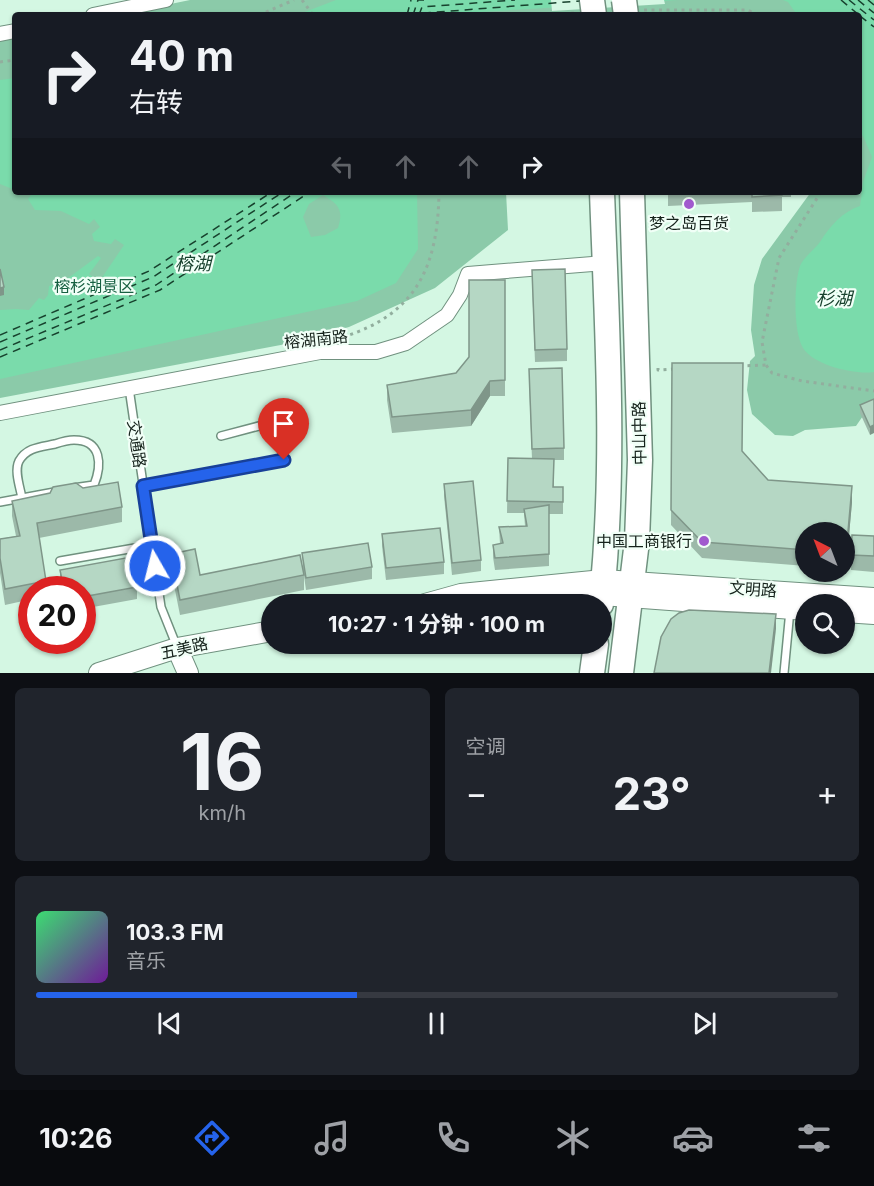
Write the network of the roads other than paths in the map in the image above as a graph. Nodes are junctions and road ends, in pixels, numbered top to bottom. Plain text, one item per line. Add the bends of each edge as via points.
1 (166, 0) edge
2 (108, 12) edge
3 (602, 195) edge
4 (632, 195) edge
5 (605, 263) junction
6 (129, 388) junction
7 (0, 413) edge
8 (221, 435) dead end
9 (143, 486) junction
10 (22, 498) junction
11 (0, 502) edge
12 (152, 544) junction
13 (60, 561) dead end
14 (631, 589) junction
15 (602, 593) edge
16 (461, 594) edge
17 (874, 598) edge
18 (795, 609) edge
19 (855, 613) edge
20 (874, 614) edge
21 (795, 623) edge
22 (261, 633) edge
23 (177, 648) junction
24 (595, 654) edge
25 (99, 673) edge
26 (188, 673) edge
27 (592, 673) edge
28 (621, 673) edge
29 (784, 673) edge

1 - 2 street
3 - 5 highway, 中山中路
4 - 14 highway, 中山中路 via 640,460
5 - 6 street, 榕湖南路 via 468,274 447,315 406,343 376,352 320,352
5 - 15 highway, 中山中路 via 610,460
6 - 7 street, 榕湖南路
6 - 9 lane, 交通路
8 - 9 lane via 274,422 284,460
9 - 12 lane, 交通路
10 - 10 lane via 94,485 99,458 89,444 74,440 29,449 17,469
10 - 11 lane
12 - 13 lane
12 - 23 lane, 交通路 via 161,607
14 - 15 street
14 - 17 street, 文明路
14 - 18 street, 文明路
14 - 28 highway, 中山中路
15 - 16 street
19 - 20 street
21 - 29 lane
22 - 23 street, 五美路
23 - 25 street, 五美路
23 - 26 street, 交通路
24 - 27 highway

